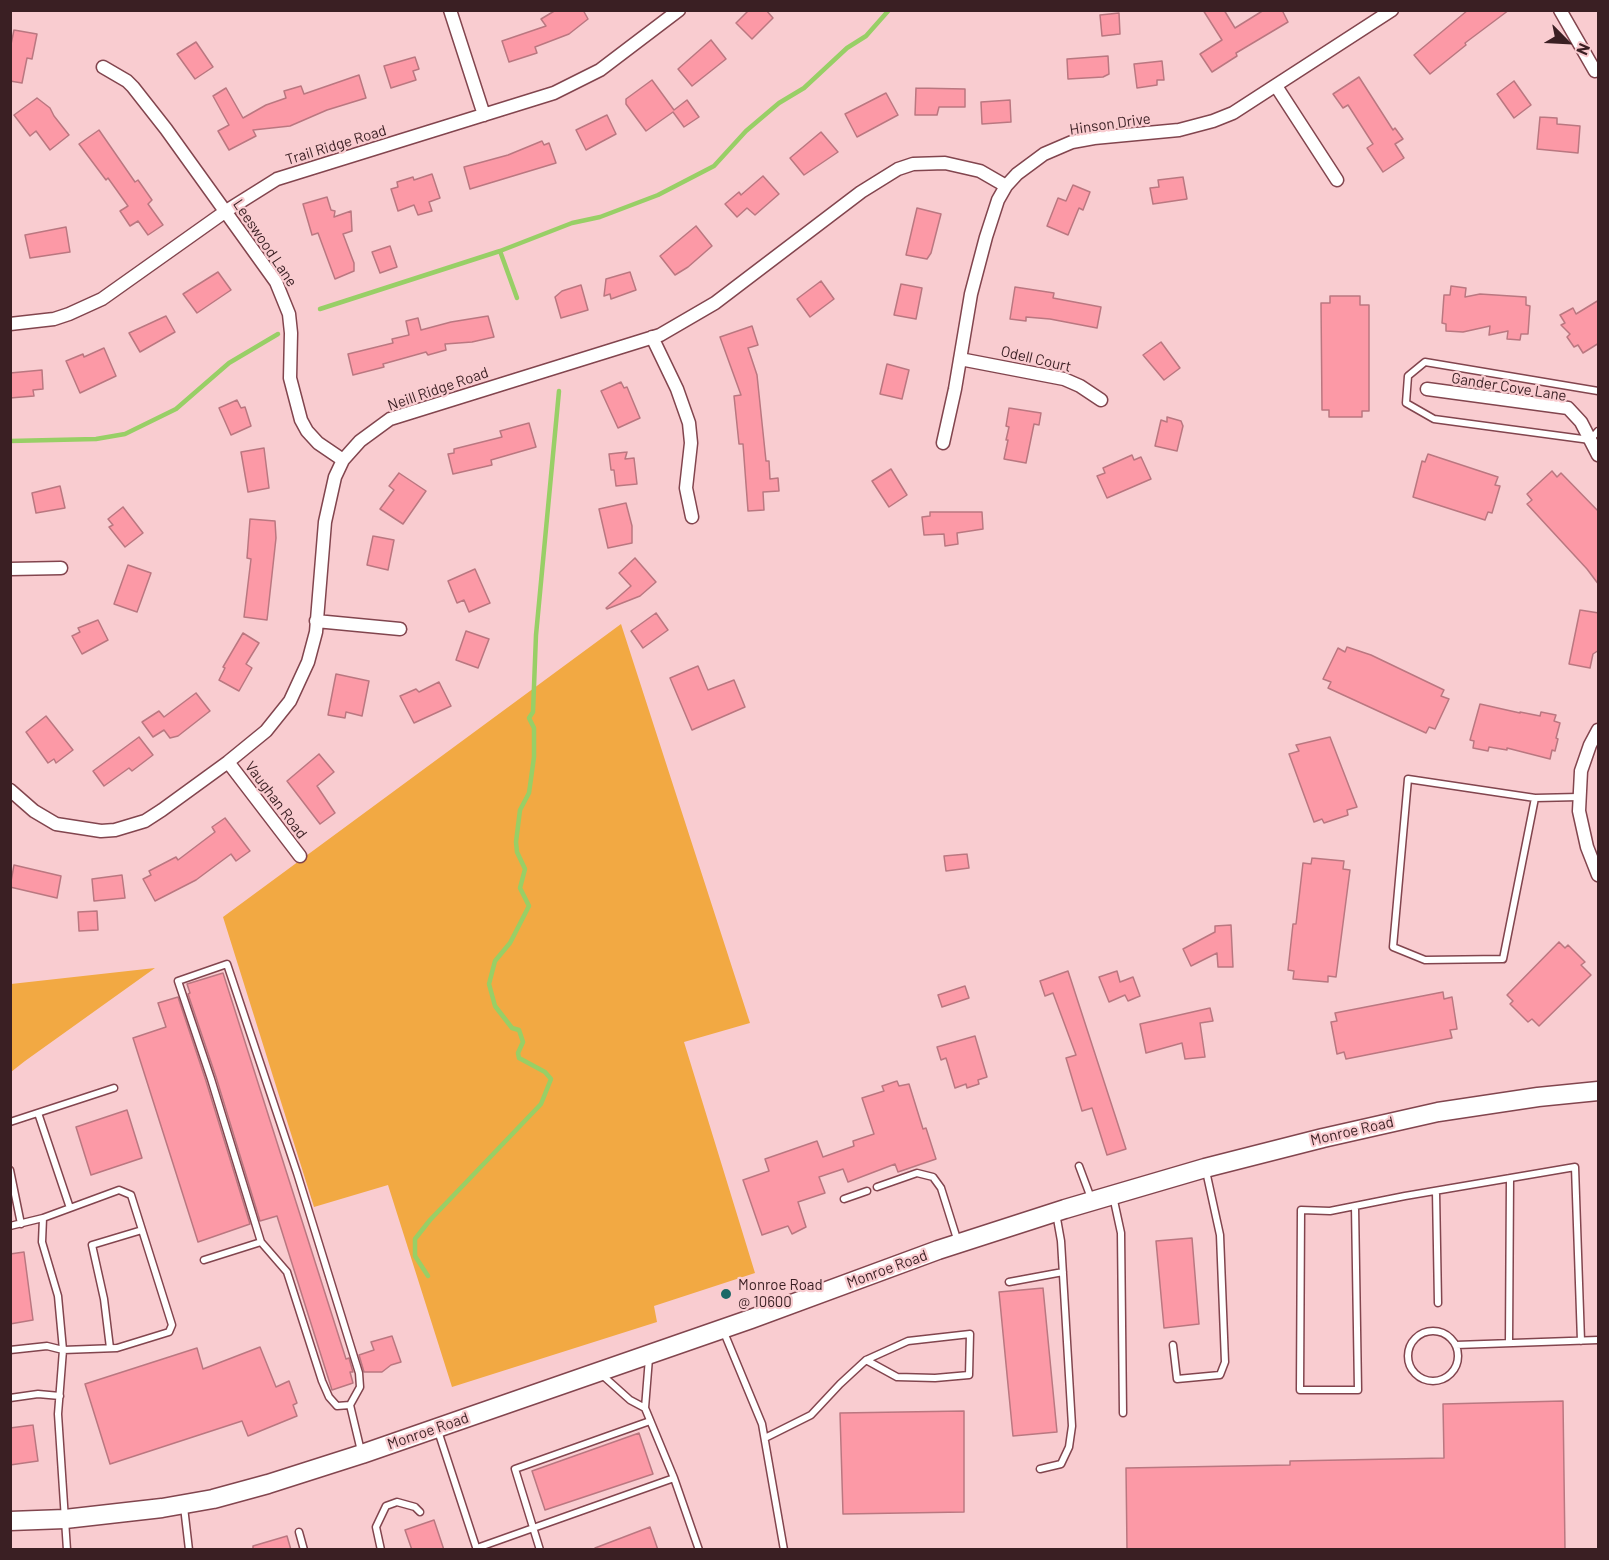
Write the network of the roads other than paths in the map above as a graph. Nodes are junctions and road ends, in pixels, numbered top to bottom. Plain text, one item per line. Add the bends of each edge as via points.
1 (450, 10) edge
2 (679, 10) edge
3 (1392, 10) edge
4 (1560, 10) edge
5 (103, 67) dead end
6 (1595, 71) dead end
7 (1276, 86) junction
8 (484, 115) junction
9 (1337, 180) dead end
10 (1006, 186) junction
11 (226, 212) junction
12 (10, 324) edge
13 (652, 337) junction
14 (960, 359) junction
15 (1427, 389) dead end
16 (1599, 391) edge
17 (1101, 400) dead end
18 (1594, 436) edge
19 (943, 443) dead end
20 (1599, 455) edge
21 (342, 460) junction
22 (692, 517) dead end
23 (61, 568) dead end
24 (10, 569) edge
25 (316, 621) junction
26 (400, 629) dead end
27 (1599, 730) edge
28 (228, 762) junction
29 (10, 790) edge
30 (1579, 797) junction
31 (1535, 798) junction
32 (300, 856) dead end
33 (1599, 875) edge
34 (114, 1088) dead end
35 (1599, 1090) edge
36 (38, 1113) junction
37 (10, 1122) edge
38 (1079, 1166) dead end
39 (1205, 1168) junction
40 (10, 1170) edge
41 (1510, 1178) junction
42 (877, 1187) dead end
43 (867, 1191) dead end
44 (1436, 1191) junction
45 (1113, 1195) junction
46 (844, 1199) dead end
47 (1092, 1201) junction
48 (1355, 1206) junction
49 (70, 1208) junction
50 (1056, 1212) junction
51 (43, 1218) junction
52 (21, 1224) junction
53 (10, 1226) edge
54 (142, 1230) junction
55 (261, 1242) junction
56 (958, 1244) junction
57 (204, 1260) dead end
58 (1063, 1272) junction
59 (1009, 1282) dead end
60 (1438, 1303) dead end
61 (722, 1329) junction
62 (1599, 1340) edge
63 (1581, 1341) junction
64 (1509, 1343) junction
65 (1456, 1345) junction
66 (1173, 1346) dead end
67 (110, 1348) junction
68 (10, 1350) edge
69 (63, 1350) junction
70 (650, 1353) junction
71 (866, 1360) junction
72 (599, 1372) junction
73 (60, 1396) junction
74 (10, 1398) edge
75 (350, 1405) junction
76 (645, 1408) junction
77 (1123, 1413) dead end
78 (650, 1421) junction
79 (437, 1427) junction
80 (765, 1438) junction
81 (362, 1454) junction
82 (1040, 1469) dead end
83 (674, 1479) junction
84 (183, 1504) junction
85 (420, 1512) dead end
86 (65, 1519) junction
87 (10, 1521) edge
88 (533, 1528) junction
89 (299, 1532) dead end
90 (477, 1549) edge
91 (67, 1550) edge
92 (189, 1550) edge
93 (304, 1550) edge
94 (381, 1550) edge
95 (540, 1550) edge
96 (699, 1550) edge
97 (784, 1550) edge

1 - 8 street
2 - 8 street, Trail Ridge Road via 578,82
3 - 7 street, Hinson Drive
4 - 6 street
5 - 11 street, Leeswood Lane via 133,87
7 - 9 street
7 - 10 street, Hinson Drive via 1233,113 1195,127 1094,138 1058,148 1044,154
8 - 11 street, Trail Ridge Road via 277,179
10 - 13 street, Neill Ridge Road via 980,171 945,163 913,164 898,169 861,192 707,309
10 - 14 street, Hinson Drive via 986,237
11 - 12 street, Trail Ridge Road via 102,300 54,319
11 - 21 street, Leeswood Lane via 284,298 291,325 290,378 301,420 318,443
13 - 21 street, Neill Ridge Road via 390,419
13 - 22 street via 689,423 686,488
14 - 17 street, Odell Court via 1065,379
14 - 19 street, Hinson Drive
15 - 18 street, Gander Cove Lane via 1568,408
16 - 18 lane via 1425,362 1408,376 1406,403 1434,419
18 - 20 street, Gander Cove Lane
21 - 25 street, Neill Ridge Road via 324,522
23 - 24 street
25 - 26 street
25 - 28 street, Neill Ridge Road via 308,662 290,701 266,731
27 - 30 street via 1581,771
28 - 29 street, Neill Ridge Road via 146,821 116,830 56,824 34,812
28 - 32 street, Vaughan Road
30 - 31 lane
30 - 33 street via 1587,847
31 - 31 lane via 1408,779 1393,947 1425,960 1503,959
34 - 36 lane
35 - 39 main road, Monroe Road via 1438,1112
36 - 37 lane
36 - 49 lane
38 - 47 lane
39 - 45 main road, Monroe Road
39 - 66 lane via 1220,1234 1225,1362 1220,1375 1177,1379
40 - 52 lane
41 - 44 lane
41 - 63 lane via 1575,1167
41 - 64 lane
42 - 56 lane via 917,1173 933,1178 941,1188
43 - 46 lane
44 - 48 lane
44 - 60 lane
45 - 47 main road, Monroe Road
45 - 77 lane via 1121,1233
47 - 50 main road, Monroe Road
48 - 48 lane via 1330,1211 1301,1210 1300,1390 1358,1390
49 - 51 lane
49 - 54 lane via 119,1190 131,1195
50 - 56 main road, Monroe Road
50 - 58 lane
51 - 52 lane
51 - 69 lane via 42,1242 58,1296
52 - 53 lane
54 - 67 lane via 92,1245 105,1299
54 - 67 lane via 172,1325 169,1332
55 - 57 lane
55 - 75 lane via 287,1272 329,1397 337,1406
55 - 75 lane via 178,981 227,964 359,1373 360,1387
56 - 61 main road, Monroe Road
58 - 59 lane
58 - 82 lane via 1072,1426 1061,1464
61 - 70 main road, Monroe Road
61 - 80 lane
62 - 63 lane
63 - 64 lane
64 - 65 lane
65 - 65 lane via 1444,1333 1420,1335 1410,1348 1410,1365 1420,1377 1443,1378 1455,1368
67 - 69 lane
68 - 69 lane via 47,1346
69 - 73 lane
70 - 72 main road, Monroe Road
70 - 76 lane
71 - 71 lane via 908,1341 970,1334 969,1375 897,1377
71 - 80 lane via 811,1415
72 - 76 lane
72 - 79 main road, Monroe Road
73 - 74 lane
73 - 86 lane
75 - 81 lane
76 - 78 lane
78 - 83 lane
78 - 88 lane via 515,1469
79 - 81 main road, Monroe Road
79 - 90 lane
80 - 97 lane
81 - 84 main road, Monroe Road via 268,1484
83 - 88 lane
83 - 96 lane
84 - 86 main road, Monroe Road
84 - 92 lane
85 - 94 lane via 398,1502 386,1506 376,1527
86 - 87 main road, Monroe Road
86 - 91 lane
88 - 90 lane
88 - 95 lane
89 - 93 lane

